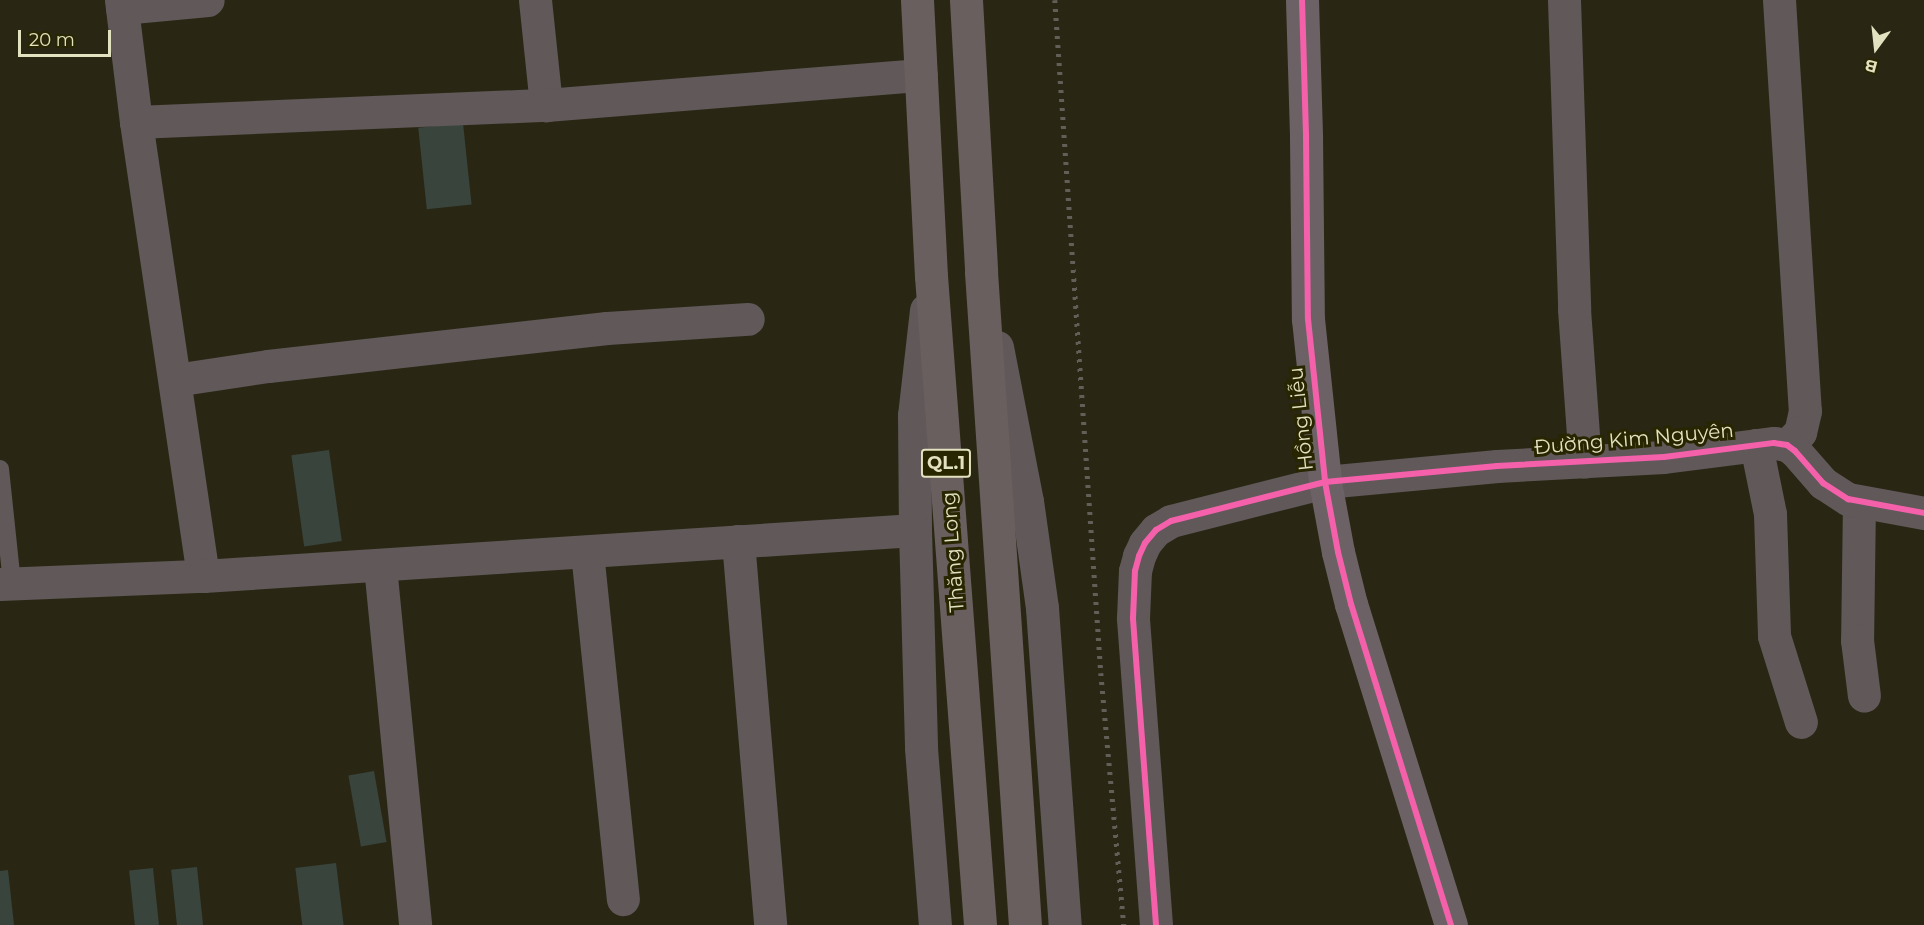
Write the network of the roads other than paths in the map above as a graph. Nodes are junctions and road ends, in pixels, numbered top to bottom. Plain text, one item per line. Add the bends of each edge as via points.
1 (208, 0) edge
2 (535, 0) edge
3 (917, 0) edge
4 (966, 0) edge
5 (1302, 0) edge
6 (1563, 0) edge
7 (1779, 0) edge
8 (121, 4) edge
9 (921, 75) junction
10 (546, 105) junction
11 (136, 122) junction
12 (981, 272) junction
13 (931, 276) junction
14 (748, 319) dead end
15 (175, 380) junction
16 (1771, 445) junction
17 (1585, 462) junction
18 (0, 469) edge
19 (1325, 482) junction
20 (1859, 502) junction
21 (1924, 513) edge
22 (915, 530) junction
23 (4, 538) edge
24 (738, 541) junction
25 (587, 552) junction
26 (380, 566) junction
27 (202, 576) junction
28 (6, 584) edge
29 (1864, 696) dead end
30 (1801, 722) dead end
31 (624, 899) dead end
32 (415, 925) edge
33 (770, 925) edge
34 (934, 925) edge
35 (980, 925) edge
36 (1025, 925) edge
37 (1065, 925) edge
38 (1156, 925) edge
39 (1451, 925) edge

1 - 8 street
2 - 10 street
3 - 9 main road, Thăng Long / QL.1
4 - 12 main road, QL.1
5 - 19 street, Hồng Liễu via 1308,319
6 - 17 street via 1574,309
7 - 16 street via 1804,411 1800,432
8 - 11 street
9 - 10 street
9 - 13 main road, Thăng Long / QL.1
10 - 11 street
11 - 15 street
12 - 36 main road, QL.1
12 - 37 street via 1019,456 1042,608
13 - 22 street via 914,415
13 - 35 main road, Thăng Long / QL.1
14 - 15 street via 607,328
15 - 27 street
16 - 17 street, Đường Kim Nguyên
16 - 20 street via 1829,488
16 - 30 street via 1774,636
17 - 19 street, Đường Kim Nguyên
18 - 23 lane
19 - 38 street, Đường Kim Nguyên via 1171,520 1156,530 1139,556 1135,571 1135,652
19 - 39 street, Hồng Liễu via 1351,604
20 - 21 street
20 - 29 street via 1857,640
22 - 24 street
22 - 34 street via 921,748
23 - 28 lane
24 - 25 street
24 - 33 street
25 - 26 street
25 - 31 street
26 - 27 street
26 - 32 street
27 - 28 street

